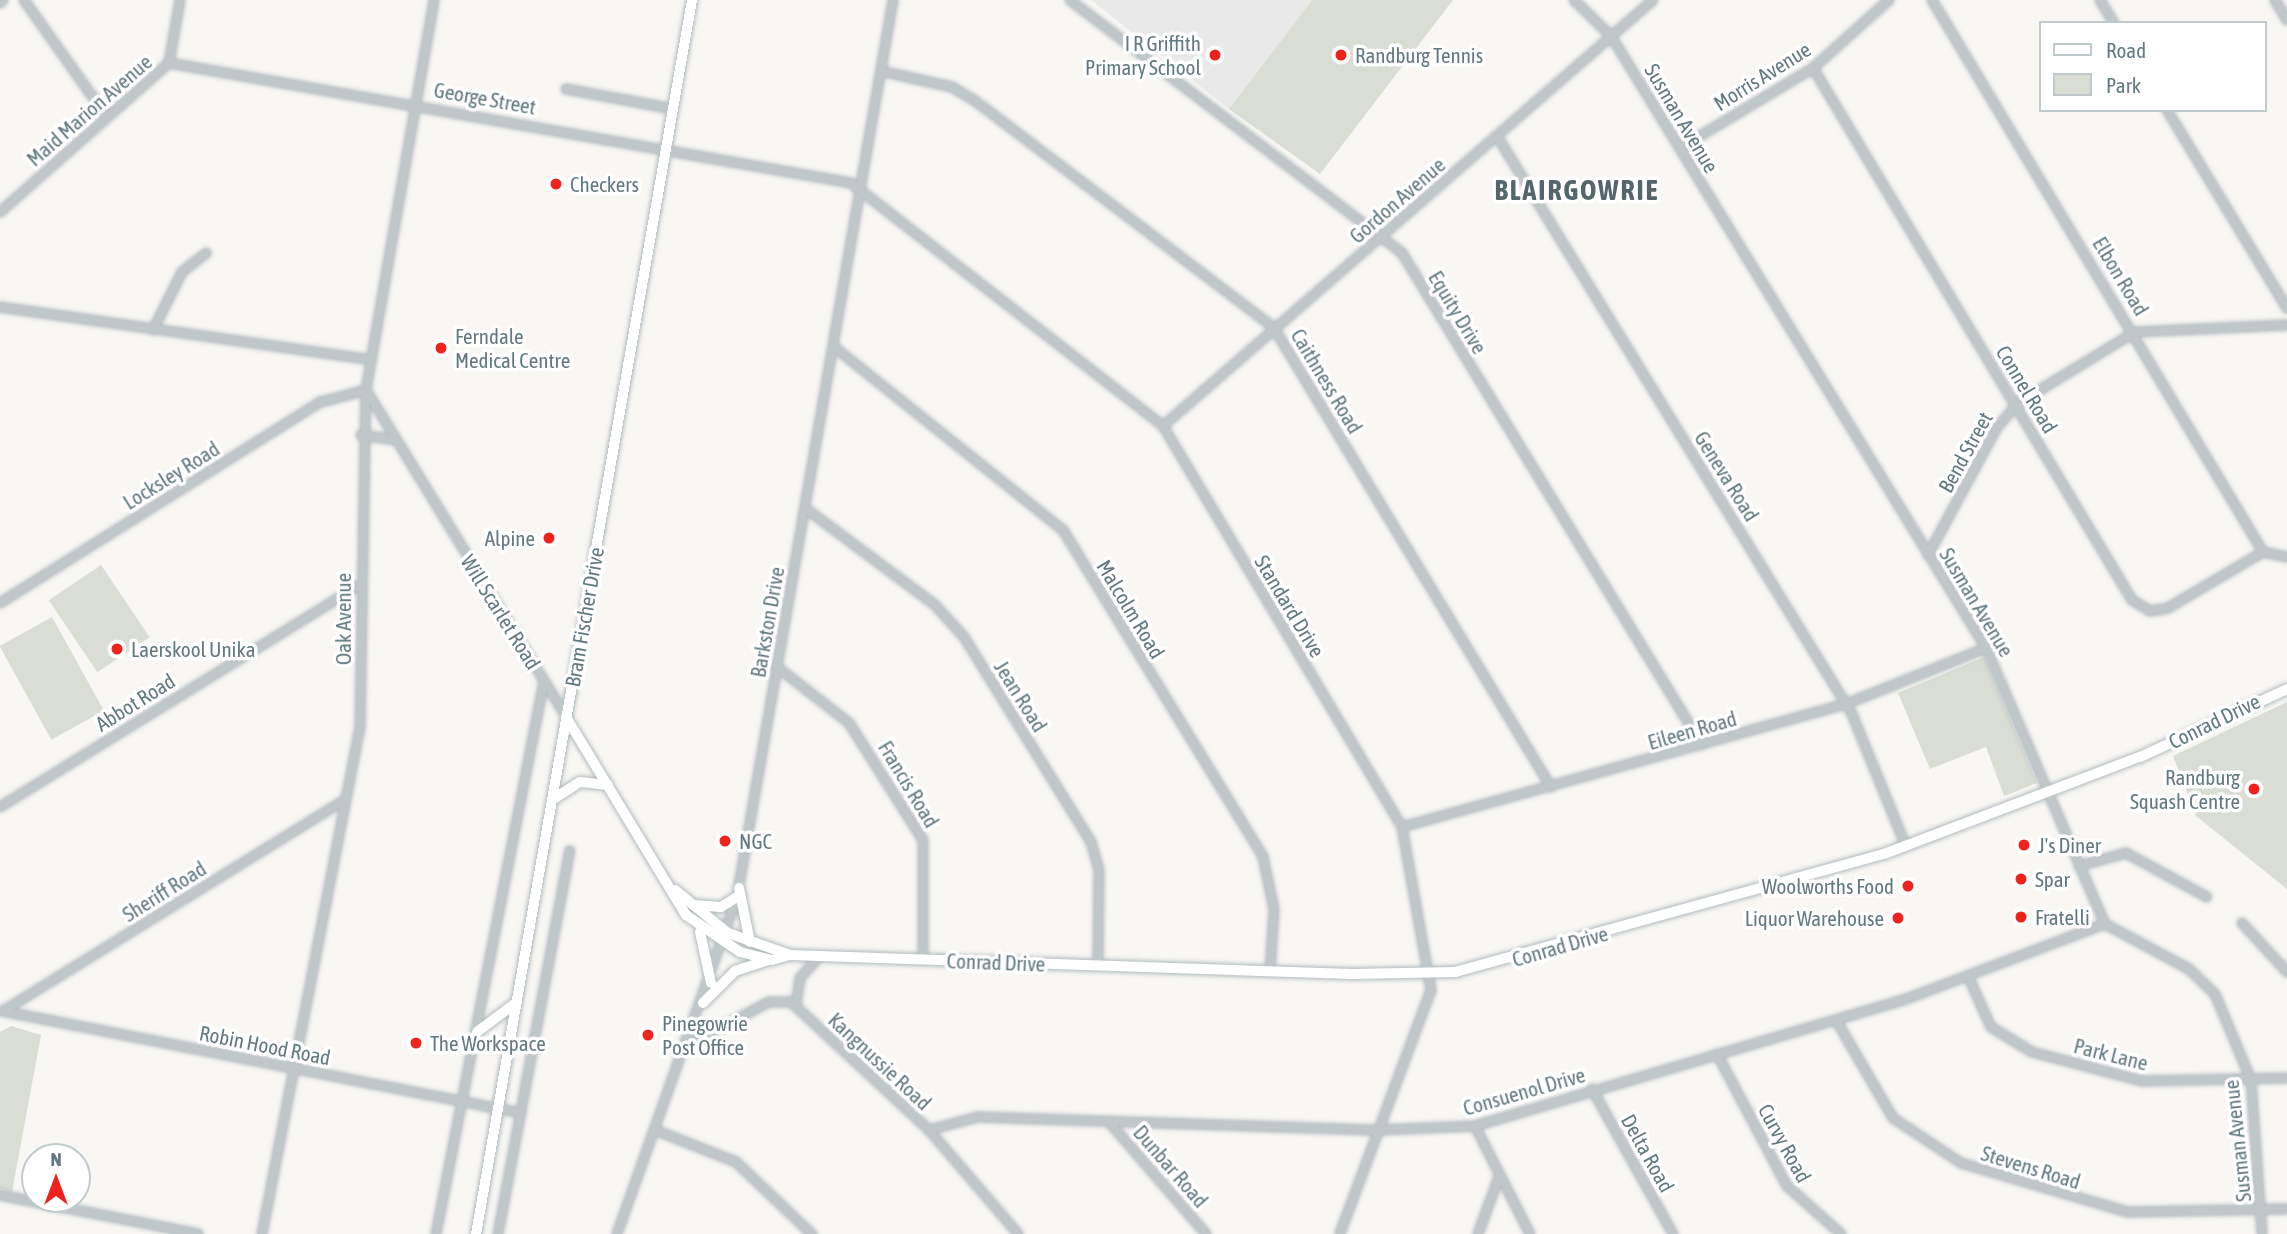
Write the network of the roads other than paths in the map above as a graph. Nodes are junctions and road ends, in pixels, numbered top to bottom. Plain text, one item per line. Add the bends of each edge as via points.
1 (24, 0) edge
2 (180, 0) edge
3 (434, 0) edge
4 (692, 0) edge
5 (893, 0) edge
6 (1070, 0) edge
7 (1574, 0) edge
8 (1653, 0) edge
9 (1889, 0) edge
10 (1933, 0) edge
11 (2100, 0) edge
12 (2275, 0) edge
13 (2287, 20) edge
14 (2113, 21) edge
15 (1611, 36) junction
16 (169, 63) junction
17 (1813, 68) junction
18 (881, 71) junction
19 (566, 89) dead end
20 (416, 104) junction
21 (673, 109) junction
22 (2168, 112) edge
23 (106, 116) junction
24 (1497, 135) junction
25 (1680, 148) junction
26 (667, 149) junction
27 (794, 171) joint
28 (861, 188) junction
29 (0, 212) edge
30 (1380, 238) junction
31 (205, 253) dead end
32 (0, 307) edge
33 (2287, 308) edge
34 (2287, 325) edge
35 (1275, 328) junction
36 (153, 330) junction
37 (2135, 332) junction
38 (834, 346) junction
39 (371, 360) junction
40 (366, 390) junction
41 (2017, 404) junction
42 (1163, 426) junction
43 (361, 435) junction
44 (395, 440) junction
45 (805, 508) junction
46 (2263, 552) junction
47 (1928, 555) junction
48 (2287, 557) edge
49 (361, 584) junction
50 (0, 603) edge
51 (1986, 648) junction
52 (776, 666) junction
53 (544, 681) junction
54 (2287, 689) edge
55 (1846, 704) junction
56 (566, 717) junction
57 (1702, 745) junction
58 (608, 785) junction
59 (1551, 787) junction
60 (2050, 792) junction
61 (346, 799) junction
62 (552, 800) junction
63 (0, 807) edge
64 (1402, 827) junction
65 (1906, 846) junction
66 (570, 851) dead end
67 (2079, 866) junction
68 (675, 890) junction
69 (738, 893) junction
70 (2207, 897) dead end
71 (693, 905) junction
72 (2242, 923) dead end
73 (695, 924) junction
74 (2105, 924) junction
75 (727, 933) junction
76 (750, 942) junction
77 (723, 945) junction
78 (790, 955) junction
79 (820, 957) junction
80 (772, 960) junction
81 (923, 960) junction
82 (1098, 966) junction
83 (1270, 972) junction
84 (2287, 972) edge
85 (1432, 974) junction
86 (1968, 976) junction
87 (710, 983) junction
88 (517, 1002) junction
89 (703, 1003) junction
90 (796, 1006) junction
91 (1, 1012) edge
92 (1836, 1020) junction
93 (477, 1032) junction
94 (688, 1045) junction
95 (1717, 1054) junction
96 (294, 1069) junction
97 (2287, 1078) edge
98 (2251, 1080) junction
99 (1592, 1089) junction
100 (463, 1102) junction
101 (498, 1108) junction
102 (521, 1113) junction
103 (1109, 1122) junction
104 (1475, 1126) junction
105 (655, 1130) junction
106 (929, 1130) junction
107 (1379, 1130) junction
108 (1499, 1177) junction
109 (0, 1195) edge
110 (2287, 1209) edge
111 (2261, 1210) junction
112 (198, 1234) edge
113 (262, 1234) edge
114 (436, 1234) edge
115 (476, 1234) edge
116 (498, 1234) edge
117 (617, 1234) edge
118 (812, 1234) edge
119 (1018, 1234) edge
120 (1206, 1234) edge
121 (1340, 1234) edge
122 (1478, 1234) edge
123 (1530, 1234) edge
124 (1673, 1234) edge
125 (1841, 1234) edge
126 (2262, 1234) edge

1 - 23 street
2 - 16 street
3 - 20 street, Oak Avenue
4 - 21 street, Bram Fischer Drive
5 - 18 street, Barkston Drive
6 - 30 street, Equity Drive
7 - 15 street, Susman Avenue
8 - 15 street, Gordon Avenue
9 - 17 street, Morris Avenue
10 - 37 street, Elbon Road
11 - 14 street
12 - 13 street
15 - 24 street, Gordon Avenue
15 - 25 street, Susman Avenue
16 - 20 street, George Street
16 - 23 street, Maid Marion Avenue
17 - 25 street, Morris Avenue
17 - 41 street, Connel Road
18 - 28 street, Barkston Drive
18 - 35 street, Caithness Road via 960,91
19 - 21 street
20 - 26 street, George Street
20 - 39 street, Oak Avenue
21 - 26 street, Bram Fischer Drive
22 - 33 street
23 - 29 street, Maid Marion Avenue
24 - 30 street, Gordon Avenue
24 - 55 street, Geneva Road
25 - 47 street, Susman Avenue
26 - 27 street, George Street
26 - 56 street, Bram Fischer Drive
27 - 28 street, Standard Drive
28 - 38 street, Barkston Drive
28 - 42 street, Standard Drive
30 - 35 street, Gordon Avenue
30 - 57 street, Equity Drive via 1404,256
31 - 36 street via 182,272
32 - 36 street
34 - 37 street, Bend Street
35 - 42 street, Gordon Avenue
35 - 59 street, Caithness Road
36 - 39 street
37 - 41 street, Bend Street
37 - 46 street, Elbon Road
38 - 45 street, Barkston Drive
38 - 83 street, Malcolm Road via 1063,530 1263,857 1274,909
39 - 40 street, Oak Avenue
40 - 43 street, Oak Avenue
40 - 44 street, Will Scarlet Road
40 - 50 street, Locksley Road via 321,402
41 - 46 street, Connel Road via 2141,608 2168,608
41 - 47 street, Bend Street
42 - 64 street, Standard Drive
43 - 44 street
43 - 49 street, Oak Avenue
44 - 53 street, Will Scarlet Road
45 - 52 street, Barkston Drive
45 - 82 street, Jean Road via 934,604 964,637 1091,842 1098,870
46 - 48 street
47 - 51 street, Susman Avenue
49 - 61 street, Oak Avenue via 361,718
49 - 63 street, Abbot Road
51 - 55 street, Eileen Road
51 - 60 street, Susman Avenue
52 - 69 street, Barkston Drive
52 - 81 street, Francis Road via 849,723 923,840
53 - 56 street, Will Scarlet Road
53 - 93 street, Bram Fischer Drive
54 - 60 street, Conrad Drive
55 - 57 street, Eileen Road
55 - 65 street, Geneva Road
56 - 58 street, Will Scarlet Road
56 - 62 street, Bram Fischer Drive
57 - 59 street, Eileen Road
58 - 62 street via 580,782
58 - 68 street, Will Scarlet Road
59 - 64 street, Eileen Road
60 - 65 street, Conrad Drive
60 - 67 street, Susman Avenue
61 - 91 street, Sheriff Road
61 - 96 street, Oak Avenue
62 - 88 street, Bram Fischer Drive
64 - 85 street, Standard Drive
65 - 85 street, Conrad Drive via 1506,961
66 - 102 street
67 - 70 street via 2126,853
67 - 74 street, Susman Avenue
68 - 71 street, Will Scarlet Road
68 - 73 street, Will Scarlet Road
69 - 71 street via 721,908
69 - 75 street, Barkston Drive
69 - 76 street
71 - 75 street, Will Scarlet Road
72 - 84 street
73 - 77 street, Will Scarlet Road
73 - 87 street via 707,947
74 - 86 street, Consuenol Drive
74 - 98 street, Susman Avenue via 2208,984
75 - 76 street, Conrad Drive
75 - 77 street, Barkston Drive
76 - 78 street, Conrad Drive
77 - 80 street
77 - 87 street, Barkston Drive
78 - 79 street, Conrad Drive
78 - 80 street, Conrad Drive
79 - 81 street, Conrad Drive
79 - 90 street via 800,978
80 - 89 street, Conrad Drive via 735,971
81 - 82 street, Conrad Drive
82 - 83 street, Conrad Drive
83 - 85 street, Conrad Drive
85 - 107 street, Standard Drive via 1429,998
86 - 92 street, Consuenol Drive
86 - 98 street, Park Lane via 1991,1027 2032,1052 2141,1081
87 - 89 street, Barkston Drive
88 - 93 street
88 - 101 street, Bram Fischer Drive
89 - 94 street, Barkston Drive
90 - 94 street via 769,1002
90 - 106 street, Kangnussie Road
91 - 96 street, Robin Hood Road
92 - 95 street, Consuenol Drive
92 - 111 street, Stevens Road via 1893,1118 1961,1163 2128,1212
93 - 100 street, Bram Fischer Drive
94 - 105 street, Barkston Drive
95 - 99 street, Consuenol Drive
95 - 125 street, Curvy Road via 1787,1186
96 - 100 street, Robin Hood Road
96 - 113 street, Oak Avenue
97 - 98 street, Park Lane
98 - 111 street, Susman Avenue
99 - 104 street, Consuenol Drive
99 - 124 street, Delta Road
100 - 101 street, Robin Hood Road
100 - 114 street, Bram Fischer Drive
101 - 102 street, Robin Hood Road
101 - 115 street, Bram Fischer Drive
102 - 116 street
103 - 106 street, Consuenol Drive via 978,1117
103 - 107 street, Consuenol Drive
103 - 120 street, Dunbar Road
104 - 107 street, Consuenol Drive
104 - 108 street
105 - 117 street, Barkston Drive
105 - 118 street via 736,1163
106 - 119 street, Kangnussie Road
107 - 121 street, Standard Drive
108 - 122 street
108 - 123 street
109 - 112 street
110 - 111 street, Stevens Road
111 - 126 street, Susman Avenue

